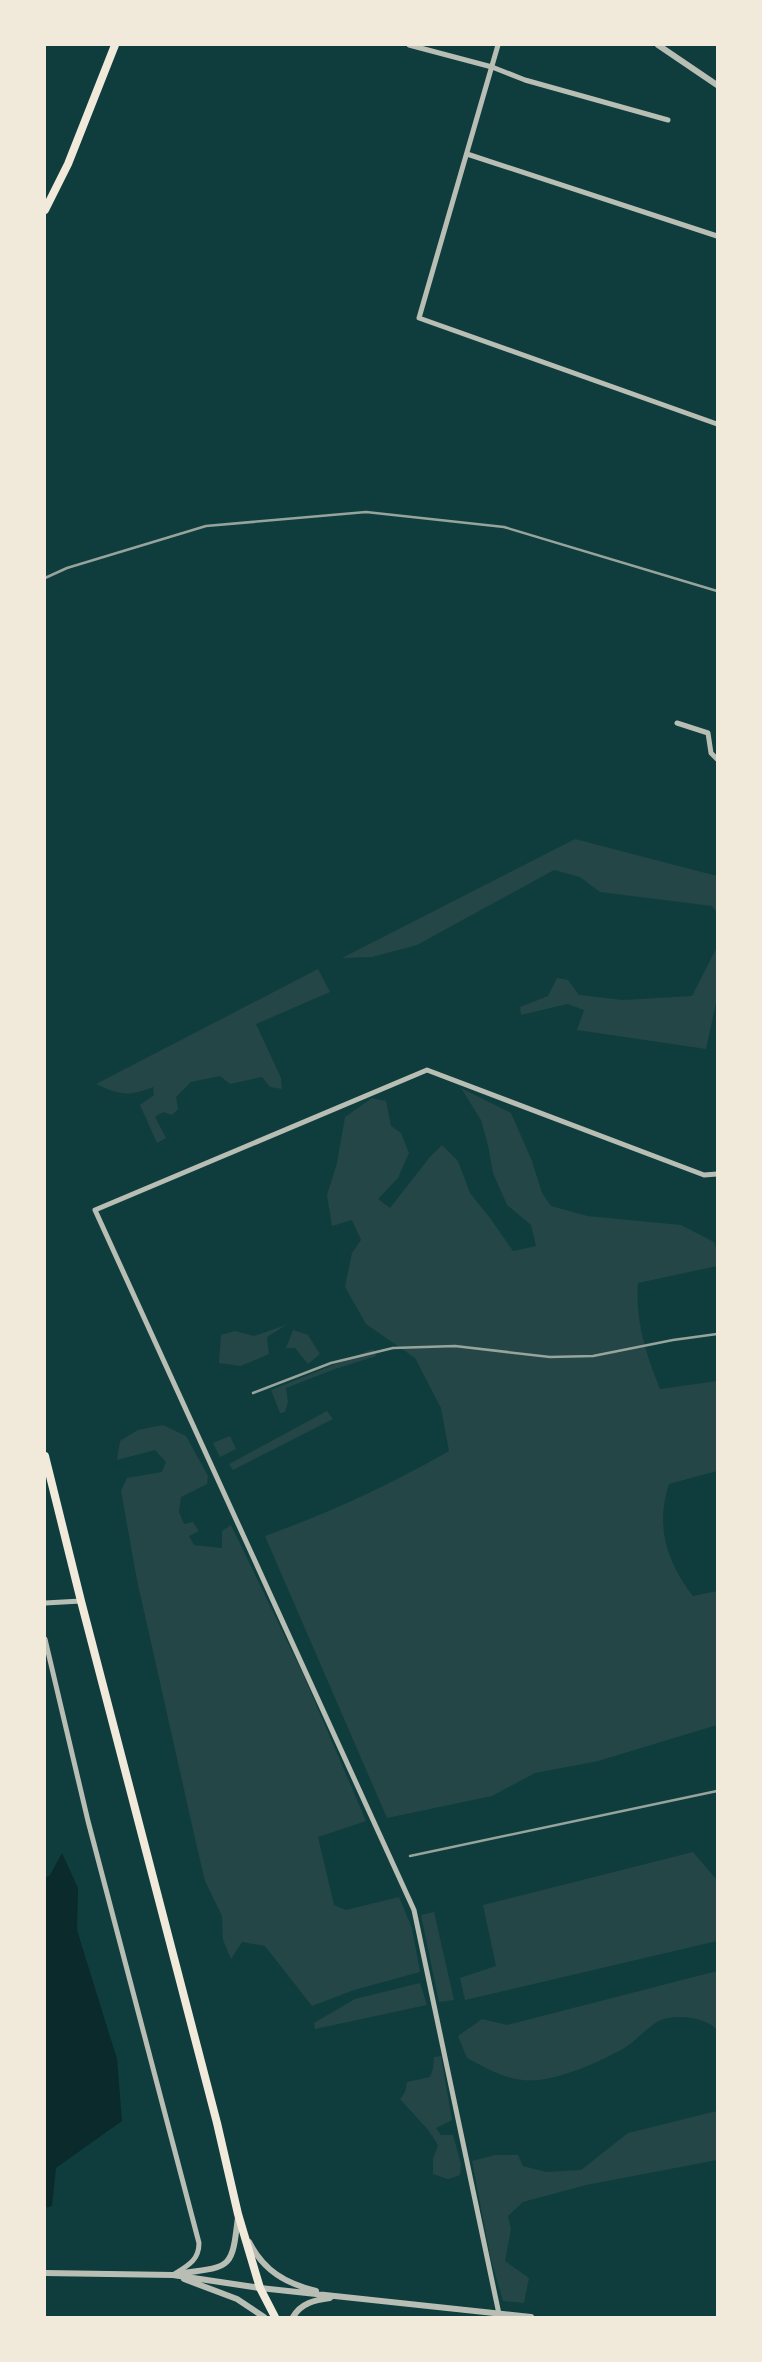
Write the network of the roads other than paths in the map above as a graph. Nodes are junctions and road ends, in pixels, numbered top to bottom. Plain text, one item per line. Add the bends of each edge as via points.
1 (115, 45) edge
2 (409, 45) edge
3 (498, 45) edge
4 (658, 45) edge
5 (492, 67) junction
6 (717, 85) edge
7 (668, 120) dead end
8 (467, 154) junction
9 (45, 210) edge
10 (717, 236) edge
11 (717, 424) edge
12 (676, 723) dead end
13 (717, 759) edge
14 (717, 1174) edge
15 (45, 1456) edge
16 (81, 1601) junction
17 (45, 1603) edge
18 (45, 1639) edge
19 (238, 2214) junction
20 (244, 2233) junction
21 (45, 2273) edge
22 (173, 2275) junction
23 (260, 2288) junction
24 (337, 2296) junction
25 (499, 2314) junction
26 (264, 2317) edge
27 (275, 2317) edge
28 (293, 2317) edge
29 (531, 2317) edge

1 - 9 main road via 68,164
2 - 5 street
3 - 5 street
4 - 6 street
5 - 7 street via 525,80
5 - 8 street
8 - 10 street
8 - 11 street via 419,318
12 - 13 street via 708,733 711,753
14 - 25 street via 704,1175 427,1070 94,1210 414,1910
15 - 16 main road
16 - 17 street
16 - 19 main road
18 - 22 street via 88,1821 198,2243 199,2252 195,2260
19 - 20 main road
19 - 22 street via 234,2250 228,2262 216,2269
20 - 23 main road
20 - 24 street via 255,2254 278,2277
21 - 22 street
22 - 23 street
22 - 26 street via 237,2299
23 - 24 street
23 - 27 main road
24 - 25 street
24 - 28 street via 309,2302
25 - 29 street

